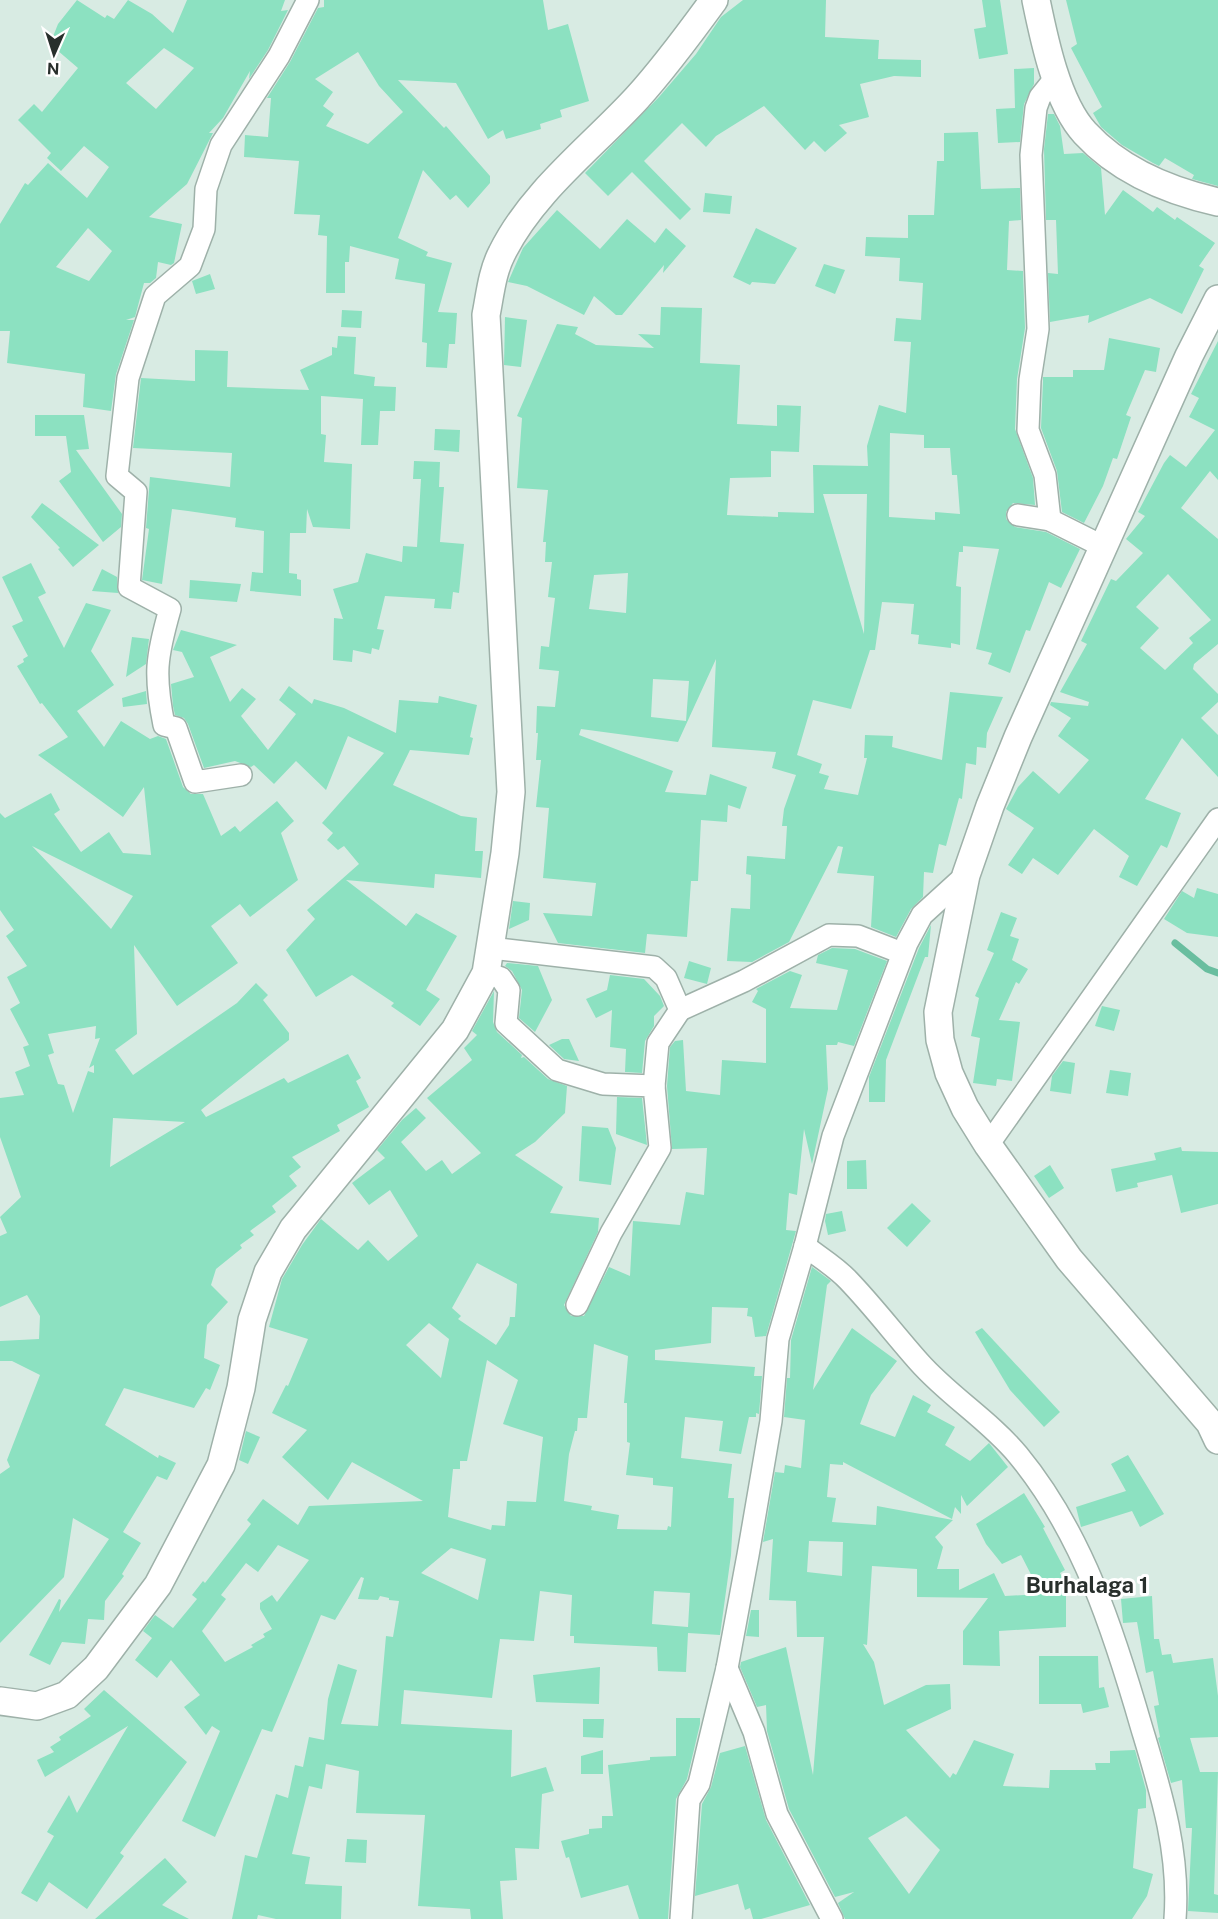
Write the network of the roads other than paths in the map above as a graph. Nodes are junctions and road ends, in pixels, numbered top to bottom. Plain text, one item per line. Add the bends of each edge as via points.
1 (308, 0) edge
2 (714, 0) edge
3 (1036, 0) edge
4 (1056, 77) junction
5 (1218, 202) edge
6 (1218, 299) edge
7 (1018, 515) dead end
8 (1050, 520) junction
9 (1104, 547) junction
10 (241, 775) dead end
11 (1218, 819) edge
12 (966, 875) junction
13 (902, 953) junction
14 (488, 960) junction
15 (680, 1010) junction
16 (654, 1086) junction
17 (988, 1145) junction
18 (805, 1246) junction
19 (577, 1305) dead end
20 (1218, 1440) edge
21 (727, 1668) junction
22 (0, 1701) edge
23 (681, 1919) edge
24 (832, 1919) edge
25 (1175, 1919) edge

1 - 10 street via 279,56 221,145 206,189 204,229 190,266 154,296 128,378 117,476 136,492 129,587 170,609 159,648 156,685 164,725 176,728 195,782
2 - 14 street via 638,97 536,202 501,254 491,288 486,315 511,792
3 - 4 street
4 - 5 street via 1084,132 1131,171
4 - 8 street via 1036,108 1031,155 1038,329 1028,430 1046,475
6 - 9 street
7 - 8 street
8 - 9 street
9 - 12 street via 1018,736
11 - 17 street
12 - 13 street via 922,915
12 - 17 street via 938,1012 940,1040 965,1108
13 - 15 street via 858,936 829,935
13 - 18 street via 833,1136
14 - 15 street via 654,967 666,978
14 - 16 street via 509,990 506,1023 557,1070 603,1084
14 - 22 street via 455,1030 293,1229 268,1272 252,1320 241,1388 220,1465 158,1585 96,1668 68,1695 37,1706
15 - 16 street via 658,1043
16 - 19 street via 660,1148 611,1233
17 - 20 street via 1069,1259 1209,1423
18 - 21 street via 778,1339 771,1421
18 - 25 street via 846,1278 920,1364 1017,1454 1084,1560 1118,1645 1166,1811 1175,1860
21 - 23 street via 699,1784 689,1800
21 - 24 street via 754,1732 777,1814

